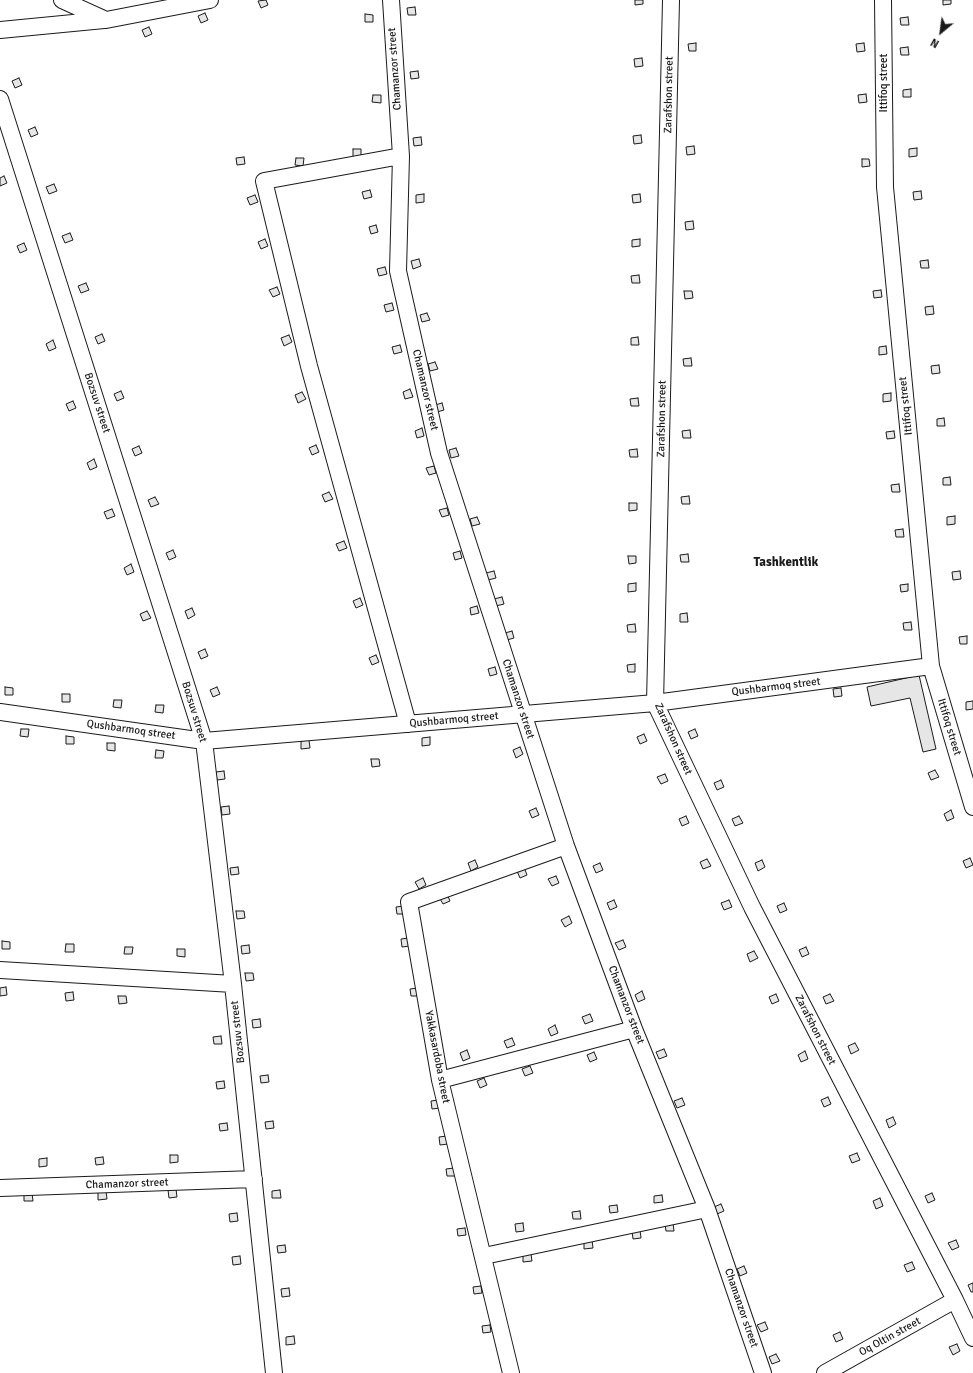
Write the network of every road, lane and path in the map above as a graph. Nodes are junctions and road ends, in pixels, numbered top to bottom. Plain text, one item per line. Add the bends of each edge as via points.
1 (62, 0) edge
2 (210, 0) edge
3 (391, 0) edge
4 (671, 0) edge
5 (883, 0) edge
6 (106, 20) junction
7 (0, 30) edge
8 (0, 99) edge
9 (401, 156) junction
10 (931, 666) junction
11 (655, 703) junction
12 (0, 712) edge
13 (522, 713) junction
14 (408, 724) junction
15 (204, 741) junction
16 (973, 807) edge
17 (566, 846) junction
18 (0, 970) edge
19 (233, 984) junction
20 (634, 1029) junction
21 (440, 1080) junction
22 (254, 1179) junction
23 (0, 1188) edge
24 (707, 1209) junction
25 (484, 1256) junction
26 (956, 1300) junction
27 (973, 1338) edge
28 (274, 1373) edge
29 (511, 1373) edge
30 (763, 1373) edge
31 (825, 1373) edge

1 - 6 street
2 - 6 street
3 - 9 street, Chamanzor street
4 - 11 street, Zarafshon street
5 - 10 street, Ittifoq street via 885,187
6 - 7 street
8 - 15 street, Bozsuv street
9 - 13 street, Chamanzor street via 398,271 439,453
9 - 14 street via 264,181 308,366
10 - 11 street, Qushbarmoq street
10 - 16 street, Ittifoq street
11 - 13 street, Qushbarmoq street
11 - 26 street, Zarafshon street via 752,907
12 - 15 street, Qushbarmoq street
13 - 14 street, Qushbarmoq street
13 - 17 street, Chamanzor street
14 - 15 street, Qushbarmoq street
15 - 19 street, Bozsuv street
17 - 20 street, Chamanzor street
17 - 21 street, Yakkasardoba street via 409,902
18 - 19 street
19 - 22 street, Bozsuv street
20 - 21 street
20 - 24 street, Chamanzor street
21 - 25 street, Yakkasardoba street
22 - 23 street, Chamanzor street
22 - 28 street, Bozsuv street
24 - 25 street
24 - 30 street, Chamanzor street
25 - 29 street, Yakkasardoba street
26 - 27 street, Zarafshon street
26 - 31 street, Oq Oltin street

